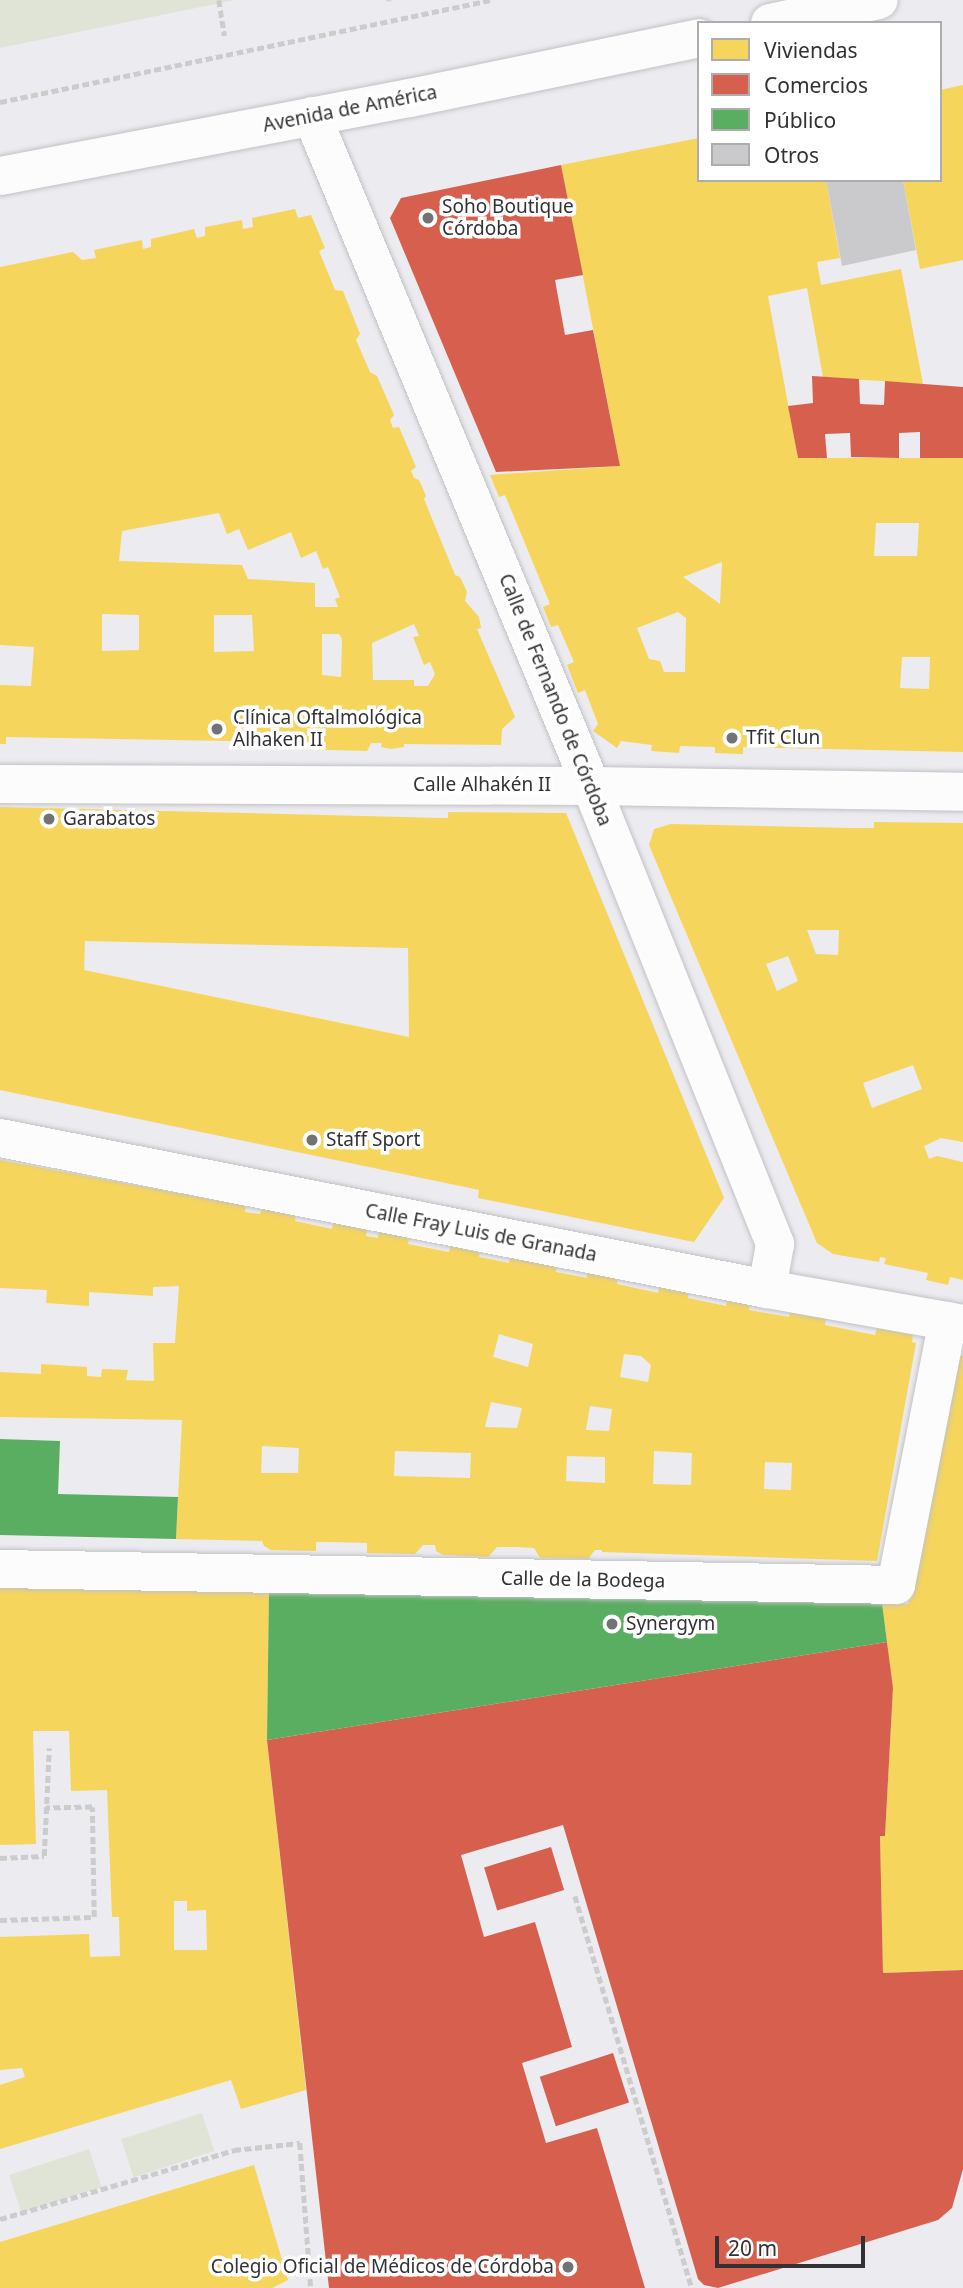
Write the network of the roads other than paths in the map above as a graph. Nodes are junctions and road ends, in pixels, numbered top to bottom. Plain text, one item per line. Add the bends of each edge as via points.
1 (879, 0) edge
2 (779, 21) edge
3 (697, 38) edge
4 (312, 116) junction
5 (0, 176) edge
6 (0, 784) edge
7 (591, 786) junction
8 (963, 792) edge
9 (0, 1138) edge
10 (767, 1289) junction
11 (955, 1322) edge
12 (0, 1569) edge

1 - 2 street
3 - 4 street, Avenida de América
4 - 5 street, Avenida de América
4 - 7 street, Calle de Fernando de Córdoba
6 - 7 street, Calle Alhakén II
7 - 8 street, Calle Alhakén II
7 - 10 street, Calle de Fernando de Córdoba via 775,1244
9 - 10 street, Calle Fray Luis de Granada
10 - 11 street, Calle Fray Luis de Granada
11 - 12 street, Calle de la Bodega via 896,1585

